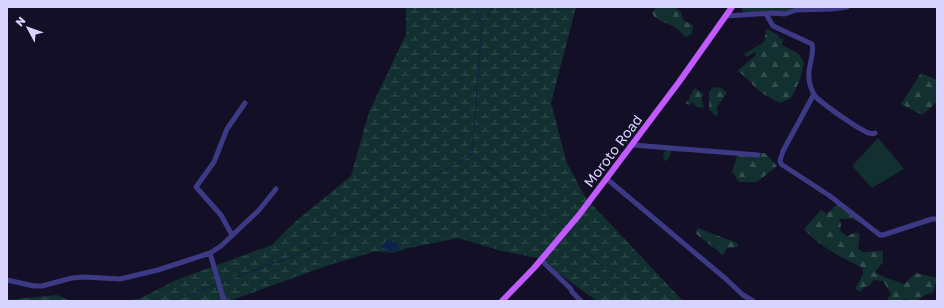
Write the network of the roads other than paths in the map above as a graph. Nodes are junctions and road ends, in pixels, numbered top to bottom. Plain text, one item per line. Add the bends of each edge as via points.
1 (732, 7) edge
2 (847, 7) edge
3 (766, 14) junction
4 (726, 16) junction
5 (814, 94) junction
6 (245, 103) dead end
7 (876, 134) dead end
8 (633, 145) junction
9 (758, 155) dead end
10 (608, 179) junction
11 (276, 189) dead end
12 (937, 219) edge
13 (232, 235) junction
14 (210, 253) junction
15 (541, 260) junction
16 (7, 280) edge
17 (224, 301) edge
18 (502, 301) edge
19 (581, 301) edge
20 (753, 301) edge

1 - 4 main road, Moroto Road
2 - 3 street
3 - 4 street
3 - 5 street via 773,26 812,44 814,49 808,78
4 - 8 main road, Moroto Road
5 - 7 street via 862,130
5 - 12 street via 783,151 781,164 830,196 880,235
6 - 13 street via 227,129 214,162 196,187 221,215
8 - 9 street
8 - 10 main road, Moroto Road
10 - 15 main road, Moroto Road
10 - 20 street
11 - 13 street via 259,210
13 - 14 street
14 - 16 street via 120,279 83,277 42,286
14 - 17 street
15 - 18 main road, Moroto Road
15 - 19 street

